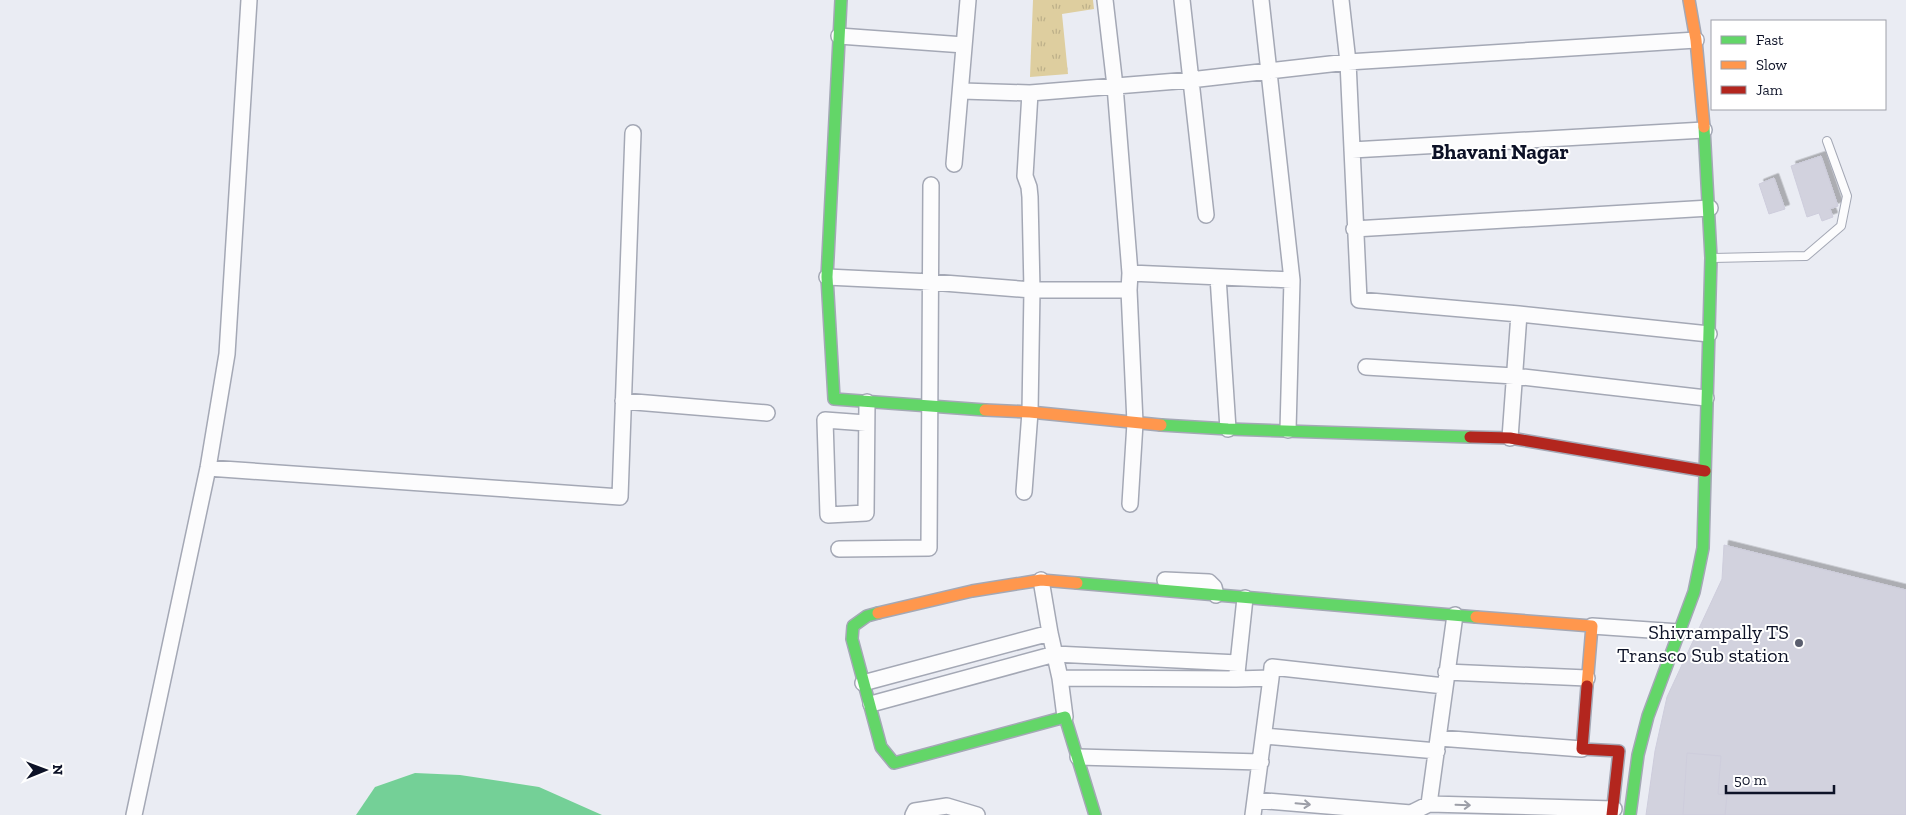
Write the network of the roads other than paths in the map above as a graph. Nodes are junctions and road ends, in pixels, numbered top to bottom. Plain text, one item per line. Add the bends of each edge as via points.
1 (249, 0) edge
2 (841, 0) edge
3 (968, 0) edge
4 (1105, 0) edge
5 (1182, 0) edge
6 (1261, 0) edge
7 (1341, 0) edge
8 (1689, 0) edge
9 (839, 36) junction
10 (1696, 40) junction
11 (964, 44) junction
12 (1348, 62) junction
13 (1270, 71) junction
14 (1190, 80) junction
15 (1115, 86) junction
16 (962, 92) junction
17 (1030, 93) junction
18 (1704, 130) junction
19 (633, 133) dead end
20 (1827, 141) dead end
21 (1352, 150) junction
22 (954, 164) dead end
23 (932, 185) dead end
24 (1710, 208) junction
25 (1206, 215) dead end
26 (1354, 229) junction
27 (1711, 258) junction
28 (1130, 273) junction
29 (1218, 277) junction
30 (827, 278) junction
31 (1292, 280) junction
32 (930, 282) junction
33 (1032, 290) junction
34 (1129, 290) junction
35 (1519, 314) junction
36 (1709, 334) junction
37 (1366, 368) dead end
38 (1514, 376) junction
39 (1706, 398) junction
40 (623, 401) junction
41 (867, 402) junction
42 (929, 407) junction
43 (1030, 412) junction
44 (767, 413) dead end
45 (866, 423) junction
46 (1135, 423) junction
47 (1228, 429) junction
48 (1288, 430) junction
49 (1510, 438) junction
50 (208, 468) junction
51 (1705, 471) junction
52 (1024, 492) dead end
53 (1130, 504) dead end
54 (839, 549) dead end
55 (1041, 580) junction
56 (1159, 580) dead end
57 (1216, 595) junction
58 (1245, 598) junction
59 (1455, 615) junction
60 (1592, 626) junction
61 (1679, 632) junction
62 (1050, 633) junction
63 (1055, 654) junction
64 (1238, 664) junction
65 (1060, 678) junction
66 (1272, 678) junction
67 (1587, 678) junction
68 (1236, 679) junction
69 (1445, 679) junction
70 (863, 683) junction
71 (871, 704) junction
72 (1066, 717) junction
73 (1034, 736) dead end
74 (1264, 736) junction
75 (981, 740) junction
76 (1438, 744) junction
77 (1582, 749) junction
78 (1078, 757) junction
79 (1262, 762) junction
80 (1429, 804) junction
81 (1254, 807) edge
82 (1613, 812) edge
83 (134, 815) edge
84 (913, 815) edge
85 (977, 815) edge
86 (1095, 815) edge
87 (1630, 815) edge

1 - 50 street via 227,354
2 - 9 street
3 - 11 street
4 - 15 street
5 - 14 street
6 - 13 street
7 - 12 street
8 - 10 street
9 - 11 street
9 - 30 street
10 - 12 street
10 - 18 street
11 - 16 street
12 - 13 street
12 - 21 street
13 - 14 street
13 - 31 street
14 - 15 street
14 - 25 street
15 - 17 street
15 - 28 street
16 - 17 street
16 - 22 street
17 - 33 street via 1025,176 1030,197
18 - 21 street
18 - 24 street
19 - 40 street
20 - 27 lane via 1847,196 1841,226 1806,256
21 - 26 street
23 - 32 street
24 - 26 street
24 - 27 street
26 - 35 street via 1359,300
27 - 36 street
28 - 29 street
28 - 34 street
29 - 31 street
29 - 47 street
30 - 32 street
30 - 41 street via 834,399
31 - 48 street
32 - 33 street
32 - 42 street
33 - 34 street
33 - 43 street
34 - 46 street
35 - 36 street
35 - 38 street
36 - 39 street
37 - 38 street
38 - 39 street
38 - 49 street
39 - 51 street
40 - 44 street
40 - 50 street via 620,497
41 - 42 street
41 - 45 street
42 - 43 street
42 - 54 street via 930,548
43 - 46 street
43 - 52 street
45 - 45 street via 866,513 828,515 825,420
46 - 47 street
46 - 53 street
47 - 48 street
48 - 49 street
49 - 51 street
50 - 83 street
51 - 61 street via 1703,548 1694,592
55 - 57 street
55 - 62 street
55 - 70 street via 972,590 867,616 853,626 852,639
56 - 57 street via 1208,582
57 - 58 street
58 - 59 street
58 - 64 street
59 - 60 street
59 - 69 street
60 - 61 street
60 - 67 street
61 - 87 street via 1648,716 1638,755
62 - 63 street
62 - 70 street
63 - 64 street
63 - 65 street
63 - 71 street
64 - 68 street
65 - 68 street
65 - 72 street
66 - 68 street
66 - 69 street via 1272,666
66 - 74 street
67 - 69 street
67 - 77 street
69 - 76 street
70 - 71 street
71 - 75 street via 881,747 894,763
72 - 75 street
72 - 78 street
73 - 75 street via 991,747 985,747
74 - 76 street
74 - 79 street
76 - 77 street
76 - 80 street
77 - 82 street via 1619,751
78 - 79 street
78 - 86 street
79 - 81 street
81 -> 80 street via 1411,813
80 -> 82 street
84 - 85 street via 915,811 947,806

